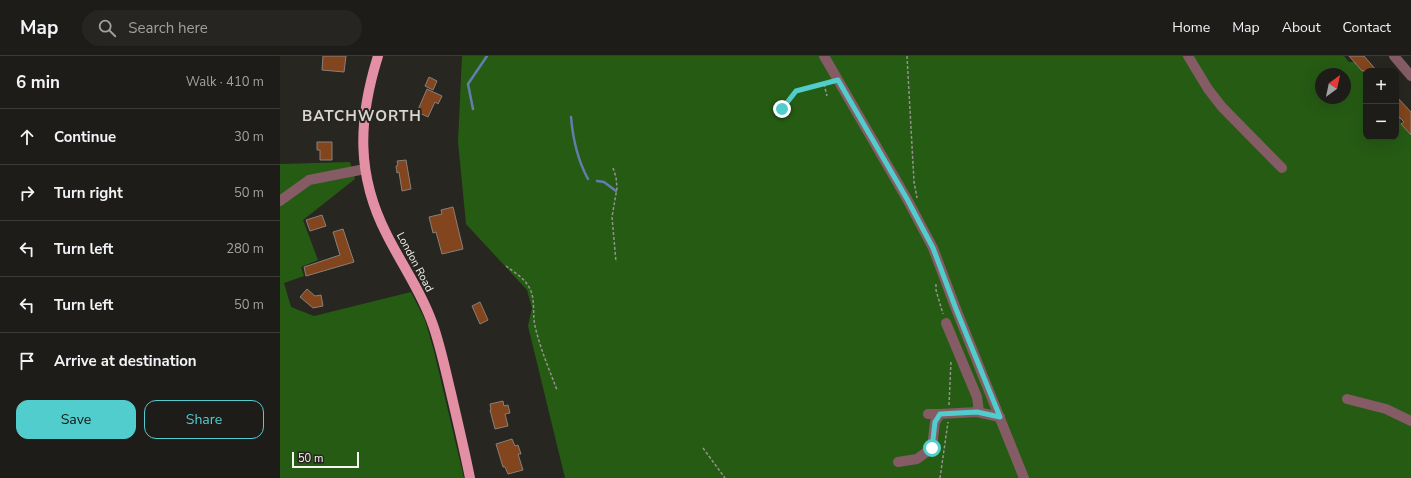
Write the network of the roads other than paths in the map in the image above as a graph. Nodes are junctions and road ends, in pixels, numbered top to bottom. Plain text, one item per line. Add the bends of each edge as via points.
1 (378, 56) edge
2 (824, 56) edge
3 (1188, 56) edge
4 (1394, 56) edge
5 (1411, 76) edge
6 (1282, 168) dead end
7 (365, 169) junction
8 (280, 201) edge
9 (946, 323) dead end
10 (1347, 399) dead end
11 (979, 412) junction
12 (928, 414) dead end
13 (940, 414) junction
14 (1000, 417) junction
15 (1411, 421) edge
16 (898, 462) dead end
17 (470, 478) edge
18 (1024, 478) edge

1 - 7 main road, London Road via 365,108
2 - 14 street via 933,248
3 - 6 street via 1222,107
4 - 5 street
7 - 8 street via 309,180
7 - 17 main road, London Road via 378,217 433,324
9 - 11 street via 976,397
10 - 15 street via 1386,409
11 - 13 street
11 - 14 street
12 - 13 street
13 - 16 street via 935,422 932,448 917,459
14 - 18 street

